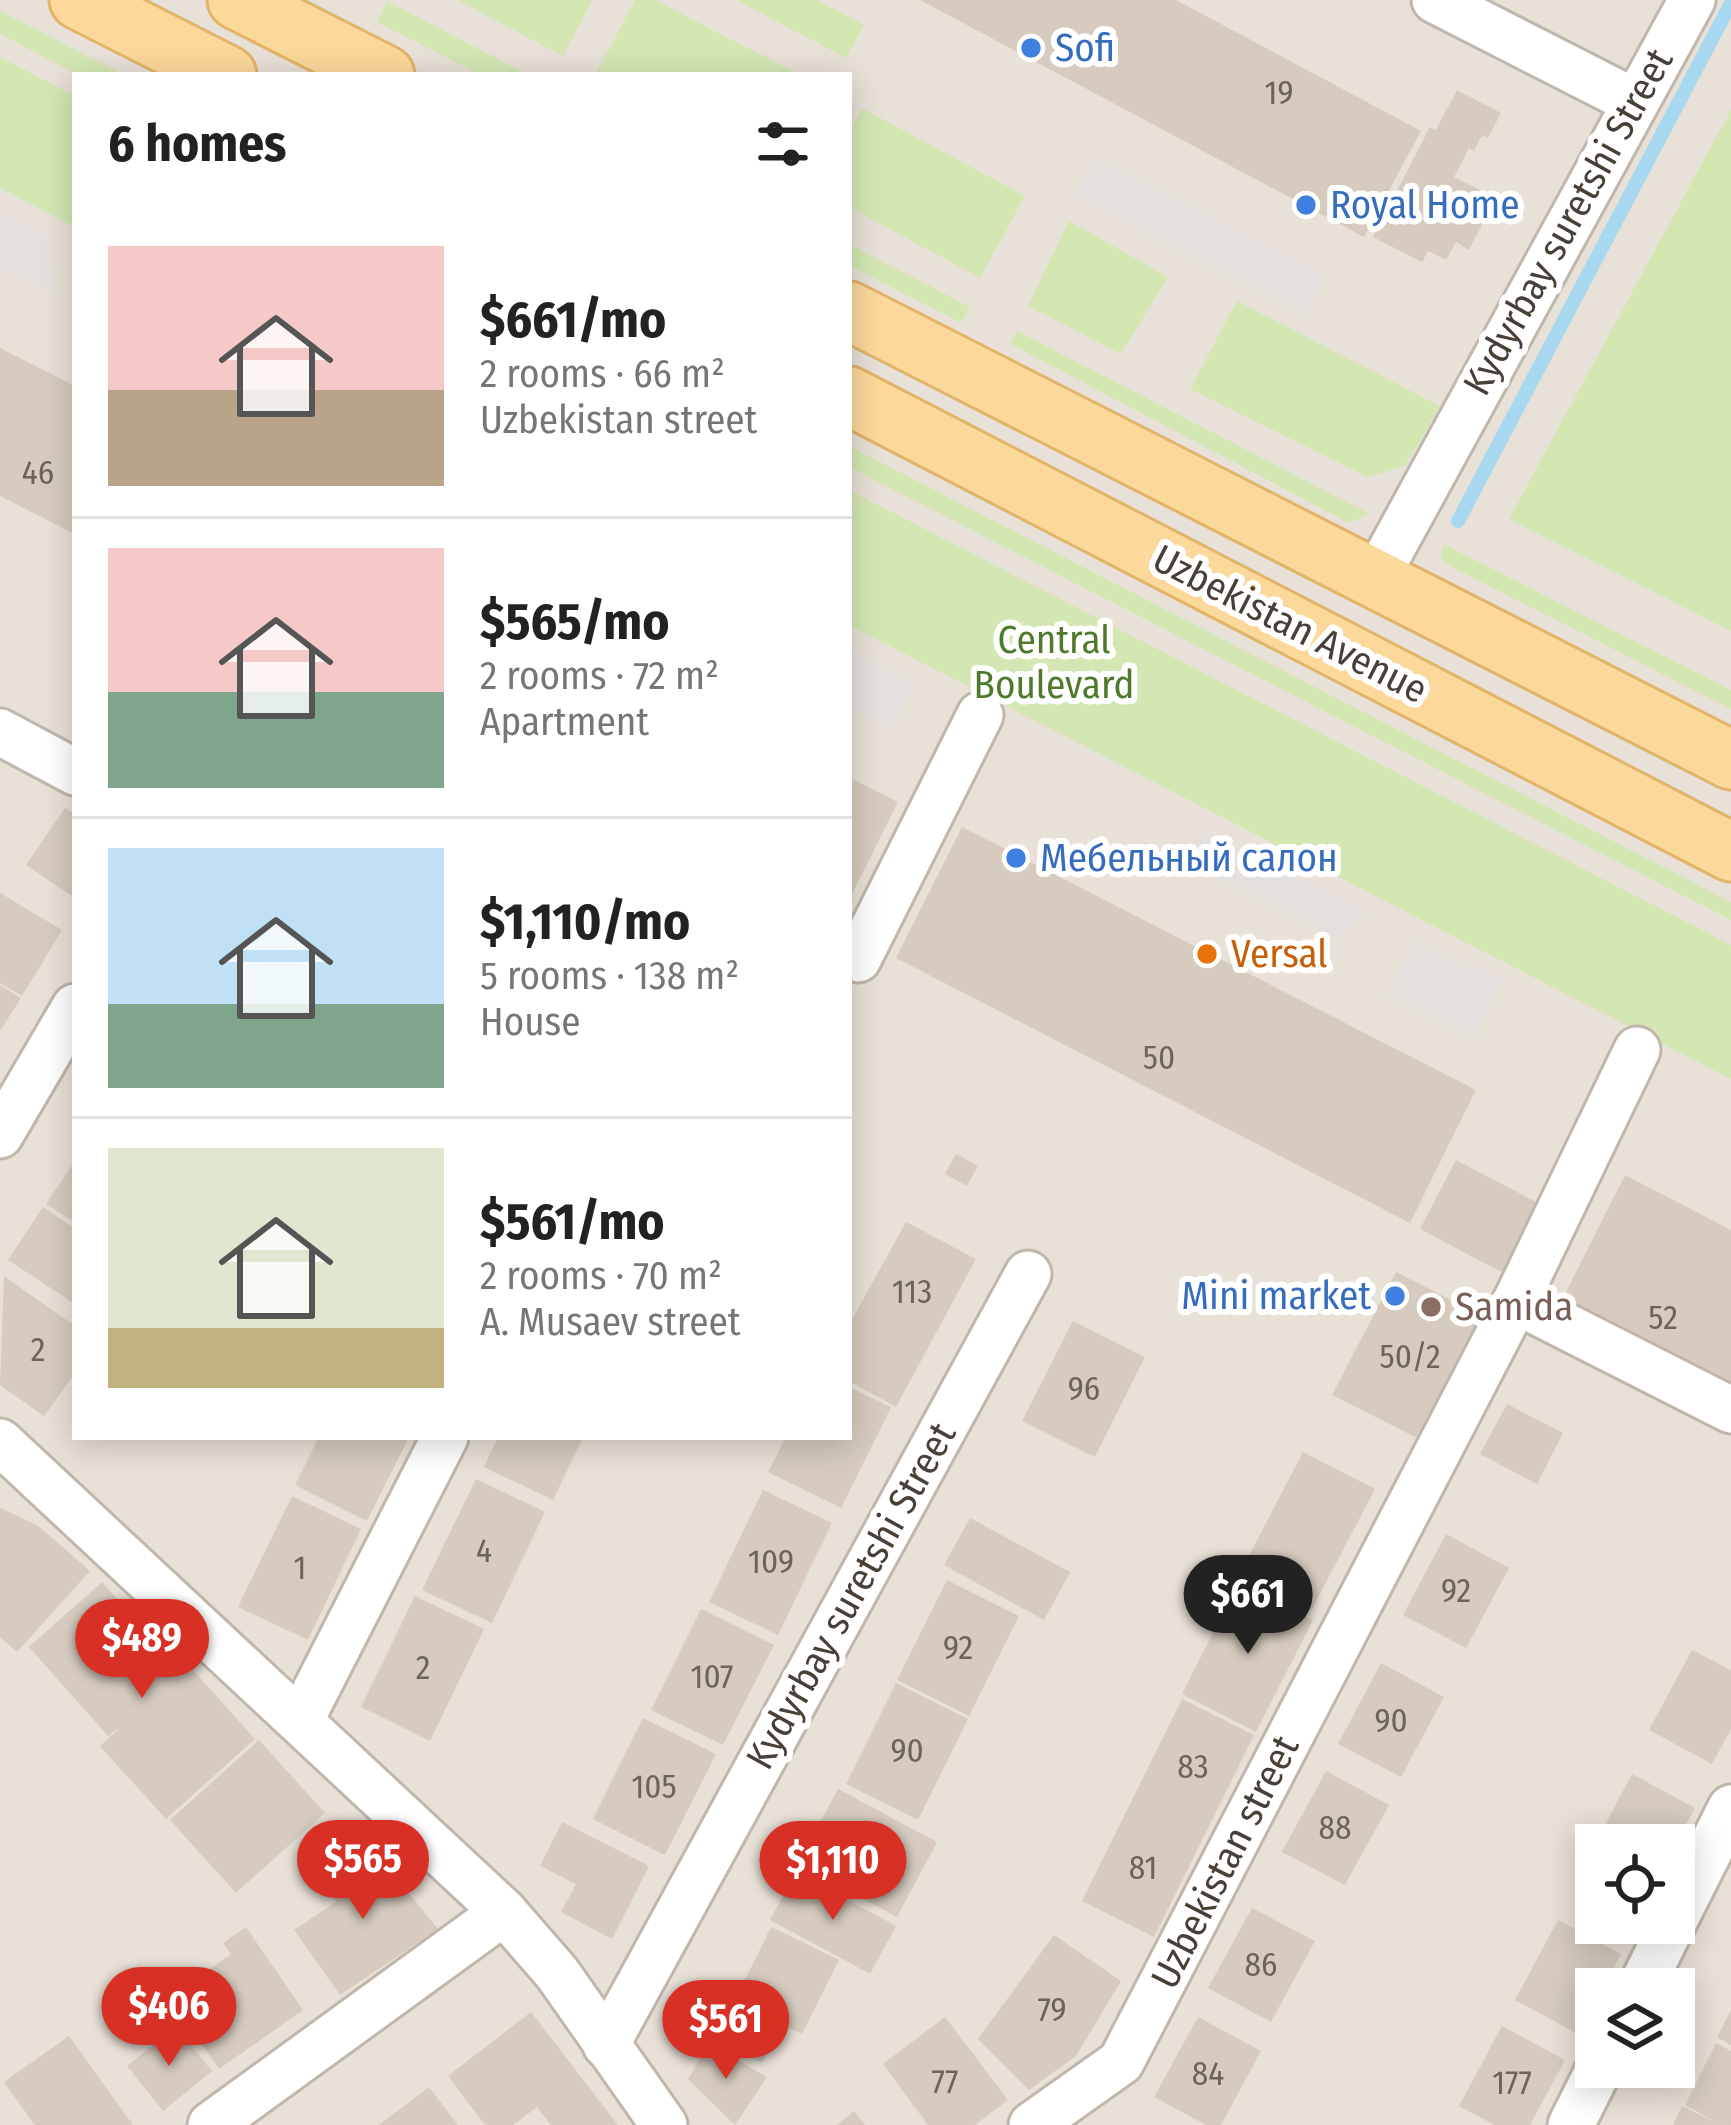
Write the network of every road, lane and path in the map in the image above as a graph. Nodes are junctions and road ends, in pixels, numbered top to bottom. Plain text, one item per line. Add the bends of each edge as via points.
1 (1435, 0) edge
2 (1692, 0) edge
3 (259, 5) edge
4 (98, 10) edge
5 (221, 72) edge
6 (242, 72) edge
7 (380, 72) edge
8 (1635, 102) junction
9 (852, 313) edge
10 (852, 398) edge
11 (1375, 579) junction
12 (980, 715) dead end
13 (0, 732) edge
14 (1731, 760) edge
15 (72, 770) edge
16 (1731, 852) edge
17 (858, 958) dead end
18 (72, 1012) edge
19 (1637, 1050) dead end
20 (0, 1135) edge
21 (1028, 1274) dead end
22 (1516, 1301) junction
23 (1731, 1410) edge
24 (443, 1440) edge
25 (0, 1442) edge
26 (300, 1721) junction
27 (1731, 1808) edge
28 (1695, 1879) edge
29 (504, 1912) junction
30 (605, 2044) junction
31 (1590, 2088) edge
32 (211, 2125) edge
33 (664, 2125) edge
34 (1032, 2125) edge
35 (1571, 2125) edge

1 - 8 street
2 - 8 street, Kydyrbay suretshi Street
3 - 6 main road
3 - 7 main road
4 - 5 main road
8 - 11 street, Kydyrbay suretshi Street
9 - 11 main road, Uzbekistan Avenue
10 - 16 main road, Uzbekistan Avenue
11 - 14 main road, Uzbekistan Avenue
12 - 17 street
13 - 15 street
18 - 20 street
19 - 22 street, Uzbekistan street
21 - 30 street, Kydyrbay suretshi Street
22 - 23 street
22 - 34 street, Uzbekistan street via 1121,2062
24 - 26 street
25 - 26 street
26 - 29 street
27 - 28 street
29 - 30 street
29 - 32 street
30 - 33 street
31 - 35 street

